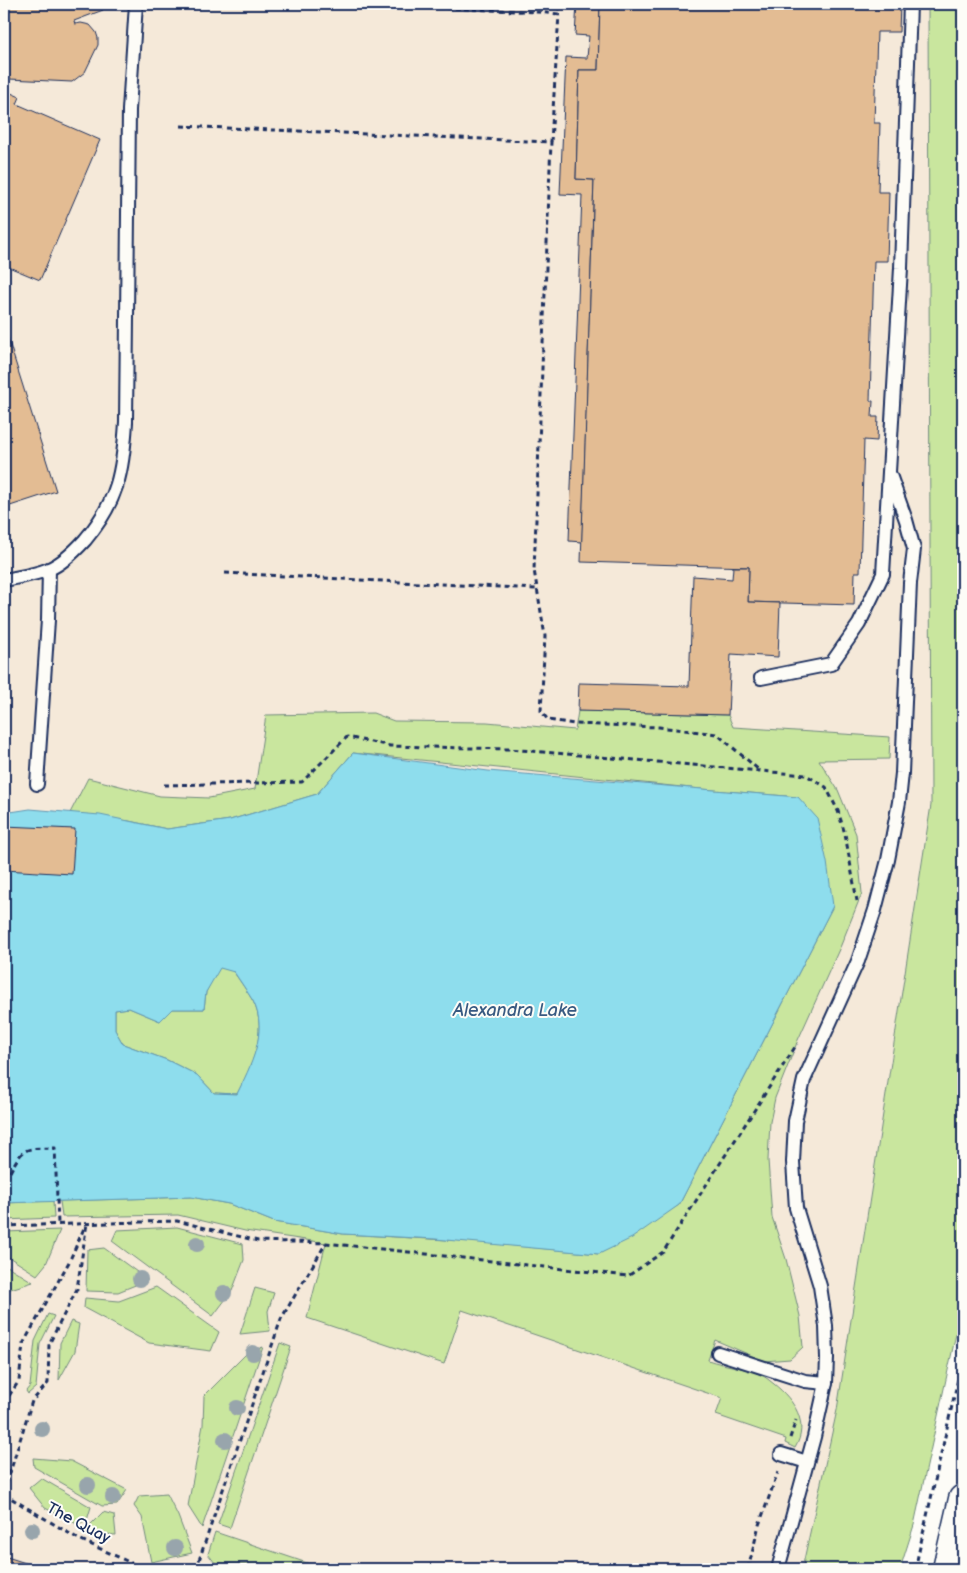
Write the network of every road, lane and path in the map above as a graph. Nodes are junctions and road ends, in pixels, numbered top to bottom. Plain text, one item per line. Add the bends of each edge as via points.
1 (136, 4) edge
2 (356, 4) edge
3 (559, 4) edge
4 (910, 4) edge
5 (559, 14) junction
6 (181, 126) dead end
7 (551, 142) junction
8 (890, 475) junction
9 (49, 569) junction
10 (226, 573) dead end
11 (4, 580) edge
12 (537, 589) junction
13 (761, 678) dead end
14 (760, 771) junction
15 (37, 784) dead end
16 (164, 785) dead end
17 (858, 907) dead end
18 (793, 1060) dead end
19 (10, 1172) dead end
20 (87, 1223) junction
21 (58, 1224) junction
22 (4, 1226) edge
23 (326, 1243) junction
24 (718, 1353) dead end
25 (963, 1357) edge
26 (805, 1381) junction
27 (826, 1383) junction
28 (4, 1403) edge
29 (782, 1454) junction
30 (807, 1462) junction
31 (4, 1493) edge
32 (963, 1499) edge
33 (144, 1569) edge
34 (196, 1569) edge
35 (748, 1569) edge
36 (778, 1569) edge
37 (915, 1569) edge
38 (947, 1569) edge

1 - 9 lane via 129,110 124,458 109,505 95,527 74,552
2 - 5 path
3 - 5 path
4 - 8 lane
5 - 7 path
6 - 7 path
7 - 12 path via 534,570
8 - 13 lane via 883,574 859,624 831,664
8 - 27 lane via 914,549 899,802 875,910 858,961 804,1080 795,1121 796,1208 820,1286 826,1326
9 - 11 lane
9 - 15 lane
10 - 12 path
12 - 14 path via 545,636 541,711 548,720 717,734
14 - 16 path via 509,748 390,746 347,737 302,782
14 - 17 path via 806,775 826,787 846,834
18 - 23 path via 799,1043 664,1252 628,1276
19 - 21 path via 19,1154 29,1149 55,1148
20 - 21 path
20 - 23 path via 177,1221 258,1241
20 - 28 path via 23,1344 19,1380
20 - 31 path via 77,1289 49,1344 48,1383 32,1401
21 - 22 path
23 - 34 path via 281,1319
24 - 26 lane
25 - 37 path
26 - 27 lane
26 - 29 path via 796,1422
27 - 30 lane
29 - 30 lane
29 - 35 path
30 - 36 lane
31 - 33 path, The Quay via 77,1538
32 - 38 main road

